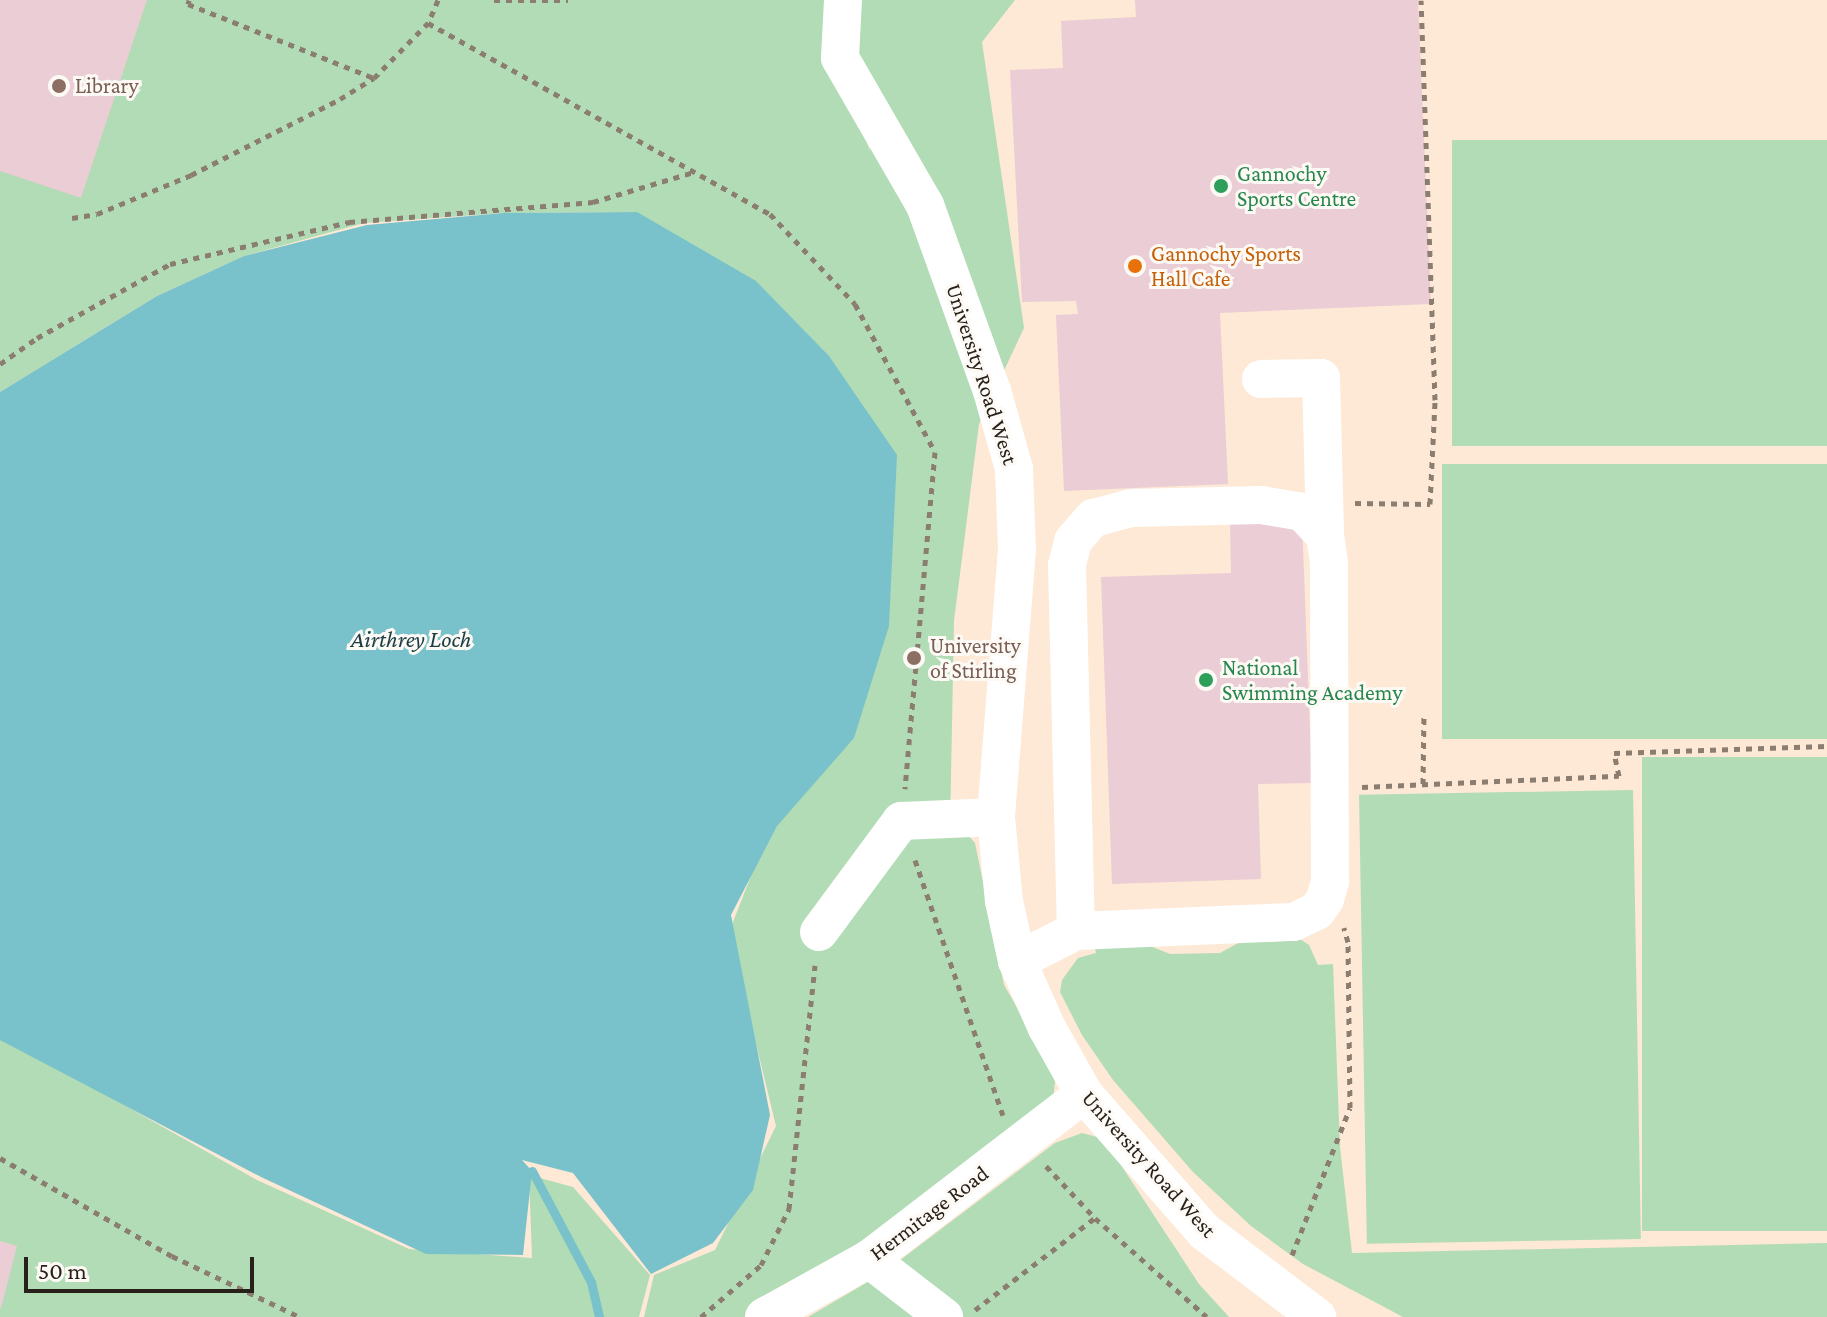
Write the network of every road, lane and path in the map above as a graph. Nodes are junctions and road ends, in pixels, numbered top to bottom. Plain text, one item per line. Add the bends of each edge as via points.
1 (189, 0) edge
2 (438, 0) edge
3 (494, 0) edge
4 (568, 0) edge
5 (843, 0) edge
6 (1421, 0) edge
7 (428, 23) junction
8 (374, 78) junction
9 (695, 172) junction
10 (72, 218) dead end
11 (0, 364) edge
12 (1261, 379) dead end
13 (1326, 521) junction
14 (1424, 716) dead end
15 (1827, 746) edge
16 (1423, 784) junction
17 (1329, 788) junction
18 (996, 817) junction
19 (901, 821) junction
20 (1330, 881) junction
21 (1076, 931) junction
22 (819, 932) joint
23 (1017, 961) junction
24 (1084, 1094) junction
25 (1024, 1142) junction
26 (0, 1158) edge
27 (1095, 1218) junction
28 (869, 1259) junction
29 (1279, 1288) junction
30 (300, 1317) edge
31 (701, 1317) edge
32 (764, 1317) edge
33 (944, 1317) edge
34 (966, 1317) edge
35 (1207, 1317) edge
36 (1317, 1317) edge

1 - 8 path via 188,4
2 - 7 path
3 - 4 path
5 - 18 lane, University Road West via 840,58 925,205 992,391 1014,469 1017,549
6 - 13 path via 1435,400 1430,504
7 - 8 path
7 - 9 path
8 - 10 path via 191,175 97,214
9 - 11 path via 593,202 349,222 170,264
9 - 19 path via 770,214 855,304 935,452
12 - 13 lane via 1321,378
13 - 17 lane
13 - 21 lane via 1261,505 1110,512 1093,518 1073,541 1067,565
14 - 16 path
15 - 16 path via 1614,753 1619,776
16 - 17 path
17 - 20 lane
18 - 19 lane
18 - 23 lane, University Road West via 1004,901
19 - 22 lane
19 - 25 path via 1004,1118
20 - 21 lane via 1317,911 1294,922
20 - 29 path via 1348,942 1350,1108
21 - 23 lane
22 - 31 path via 789,1209 761,1265
23 - 24 lane, University Road West
24 - 25 lane, Hermitage Road
24 - 29 lane, University Road West via 1205,1232
25 - 27 path
25 - 28 lane, Hermitage Road
26 - 30 path via 172,1256
27 - 34 path
27 - 35 path
28 - 32 lane, Hermitage Road
28 - 33 lane
29 - 36 lane, University Road West

